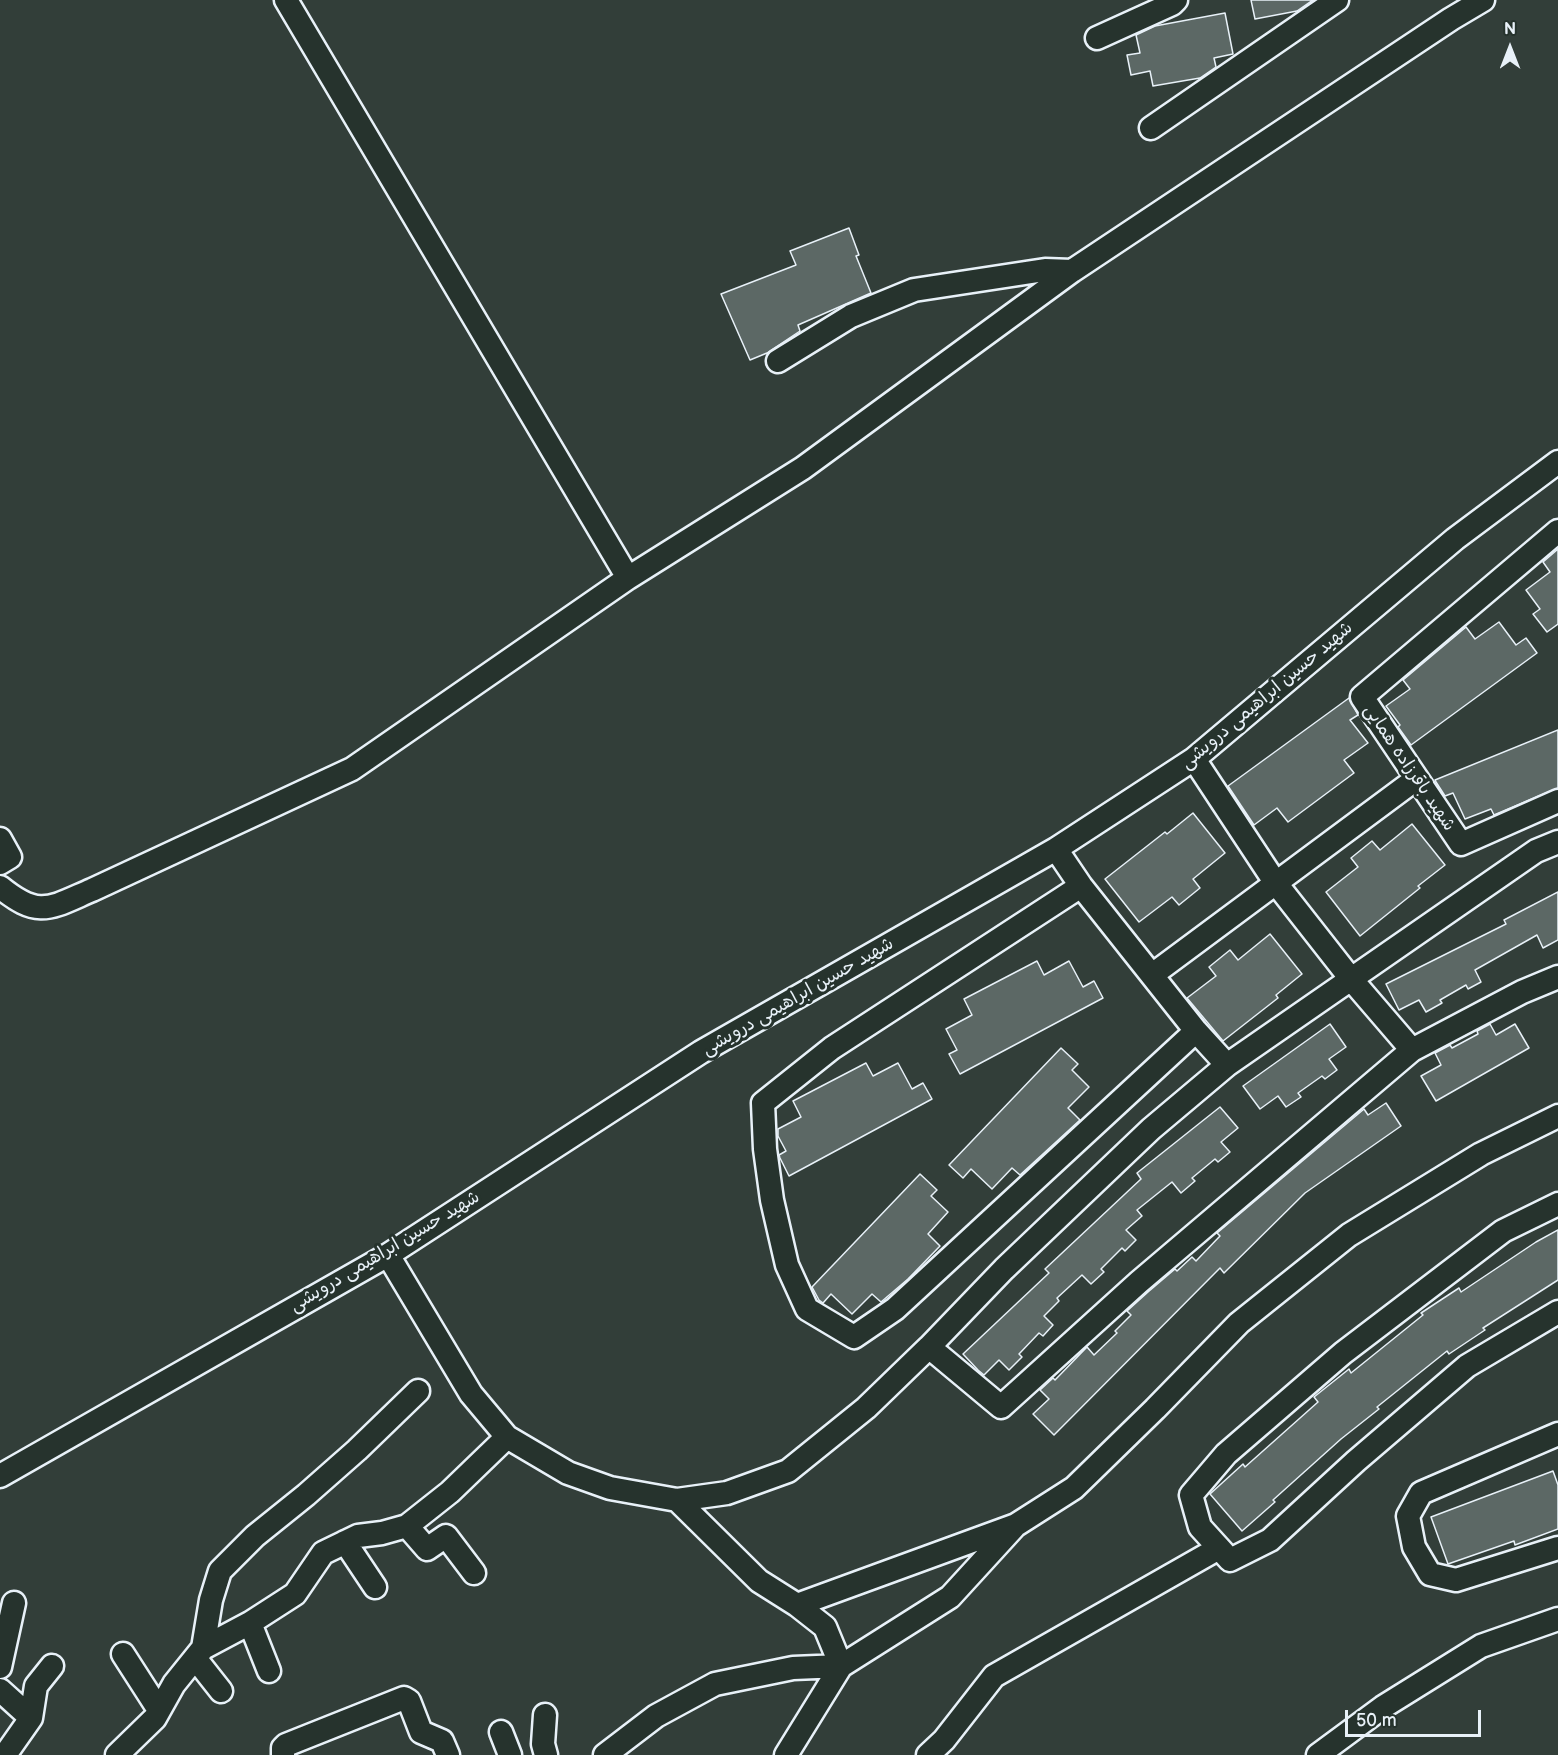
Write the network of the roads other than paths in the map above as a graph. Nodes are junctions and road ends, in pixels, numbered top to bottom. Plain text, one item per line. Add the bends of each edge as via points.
1 (286, 0) edge
2 (1176, 0) edge
3 (1337, 0) edge
4 (1483, 0) edge
5 (1097, 38) dead end
6 (1151, 128) dead end
7 (1072, 271) junction
8 (778, 361) dead end
9 (1558, 462) edge
10 (1558, 531) edge
11 (628, 578) junction
12 (1194, 759) junction
13 (1416, 779) junction
14 (1558, 801) edge
15 (0, 839) edge
16 (1558, 842) edge
17 (1056, 849) junction
18 (0, 863) edge
19 (1275, 882) junction
20 (1081, 886) junction
21 (0, 887) edge
22 (1152, 975) junction
23 (1558, 978) edge
24 (1351, 979) junction
25 (1196, 1031) junction
26 (1412, 1050) junction
27 (1227, 1065) junction
28 (1558, 1116) edge
29 (1558, 1204) edge
30 (388, 1255) junction
31 (1558, 1312) edge
32 (929, 1347) junction
33 (418, 1391) dead end
34 (1558, 1434) edge
35 (507, 1437) junction
36 (0, 1476) edge
37 (677, 1500) junction
38 (1016, 1525) junction
39 (407, 1526) junction
40 (345, 1542) junction
41 (1219, 1548) junction
42 (1558, 1548) edge
43 (474, 1573) dead end
44 (375, 1587) dead end
45 (14, 1603) dead end
46 (797, 1605) junction
47 (1558, 1619) edge
48 (250, 1623) junction
49 (199, 1653) junction
50 (123, 1654) dead end
51 (52, 1666) dead end
52 (842, 1666) junction
53 (0, 1667) edge
54 (269, 1671) dead end
55 (0, 1690) edge
56 (221, 1691) dead end
57 (159, 1710) junction
58 (545, 1715) dead end
59 (31, 1718) junction
60 (501, 1732) dead end
61 (5, 1755) edge
62 (117, 1755) edge
63 (283, 1755) edge
64 (448, 1755) edge
65 (510, 1755) edge
66 (546, 1755) edge
67 (605, 1755) edge
68 (786, 1755) edge
69 (928, 1755) edge
70 (1318, 1755) edge

1 - 11 street
2 - 5 street
3 - 6 street
4 - 7 street
7 - 8 street via 1046,270 914,290 852,316
7 - 11 street via 803,468
9 - 12 street, شهید حسین ابراهیمی درویشی via 1455,539
10 - 13 street, شهید باقرزاده همایی via 1362,697
11 - 21 street via 352,769 56,905 38,909 21,903
12 - 17 street, شهید حسین ابراهیمی درویشی
12 - 19 street
13 - 14 street, شهید باقرزاده همایی via 1461,844
13 - 19 street
15 - 18 street via 10,857
16 - 24 street via 1536,851
17 - 20 street
17 - 30 street, شهید حسین ابراهیمی درویشی via 701,1052
19 - 22 street
19 - 24 street
20 - 22 street
20 - 25 street via 832,1048 763,1103 772,1200 787,1265 807,1309 854,1337 895,1309
22 - 25 street
23 - 26 street via 1522,992
24 - 26 street
24 - 27 street
25 - 27 street
26 - 32 street via 1139,1282 1001,1407
27 - 32 street via 1151,1129 1004,1269
28 - 38 street via 1481,1154 1349,1235 1239,1323 1074,1488
29 - 41 street via 1503,1231 1343,1353 1226,1454 1191,1495 1200,1527
30 - 35 street via 471,1394
30 - 36 street, شهید حسین ابراهیمی درویشی
31 - 41 street via 1467,1366 1270,1540 1230,1560
32 - 37 street via 866,1408 788,1472 727,1493
33 - 49 street via 220,1571
34 - 42 street via 1421,1493 1408,1516 1414,1547 1430,1574 1456,1580
35 - 37 street via 568,1473 610,1488
35 - 39 street via 450,1492
37 - 46 street via 759,1581
38 - 46 street
38 - 52 street via 950,1597
39 - 40 street
39 - 43 street via 427,1549 446,1536
40 - 44 street
40 - 48 street via 323,1553 295,1594
41 - 69 street via 994,1676
45 - 53 street
46 - 52 street via 825,1627
47 - 70 street via 1481,1646 1383,1707
48 - 49 street
48 - 54 street
49 - 56 street
49 - 57 street
50 - 57 street
51 - 59 street via 36,1686
52 - 67 street via 793,1668 715,1684 656,1716
52 - 68 street
55 - 59 street
57 - 62 street
58 - 66 street
59 - 61 street
60 - 65 street
63 - 64 street via 286,1746 404,1698 410,1701 422,1731 442,1741

